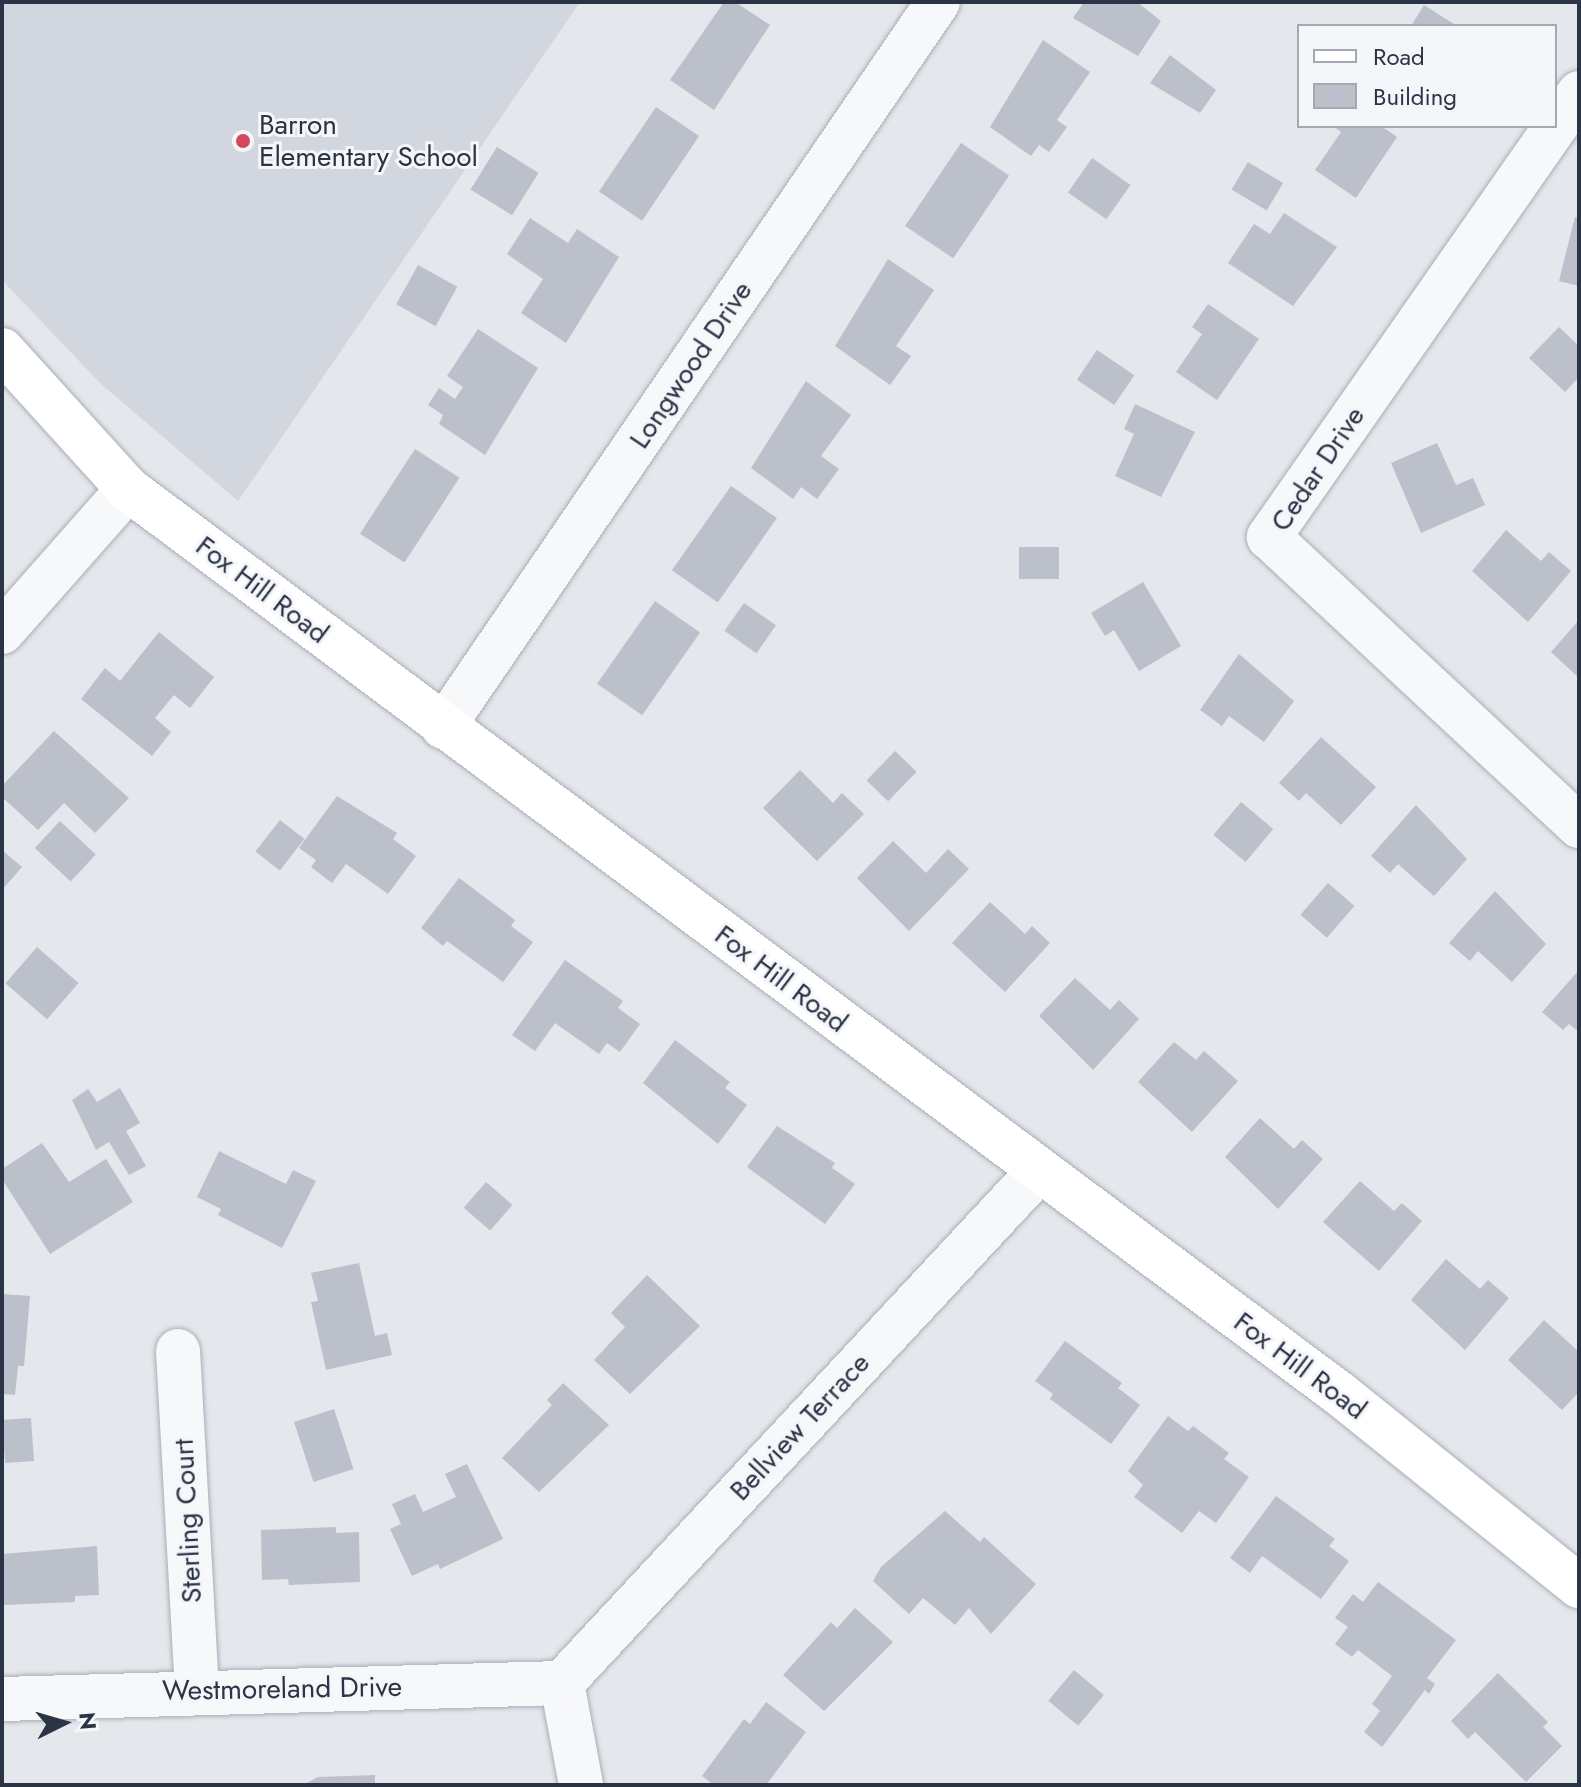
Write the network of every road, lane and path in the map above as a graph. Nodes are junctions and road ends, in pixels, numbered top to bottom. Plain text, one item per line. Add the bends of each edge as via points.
1 (938, 2) edge
2 (1579, 93) edge
3 (1557, 125) edge
4 (1555, 128) edge
5 (2, 350) edge
6 (128, 489) junction
7 (2, 632) edge
8 (443, 727) junction
9 (1579, 826) edge
10 (1039, 1171) junction
11 (178, 1351) dead end
12 (1579, 1586) edge
13 (562, 1683) junction
14 (197, 1691) junction
15 (2, 1699) edge
16 (581, 1785) edge

1 - 8 street, Longwood Drive
2 - 3 street, Cedar Drive
4 - 9 street, Cedar Drive via 1269,537
5 - 6 main road, Fox Hill Road
6 - 7 street
6 - 8 main road, Fox Hill Road
8 - 10 main road, Fox Hill Road
10 - 12 main road, Fox Hill Road via 1340,1394
10 - 13 street, Bellview Terrace
11 - 14 street, Sterling Court
13 - 14 street, Westmoreland Drive
13 - 16 street
14 - 15 street, Westmoreland Drive

